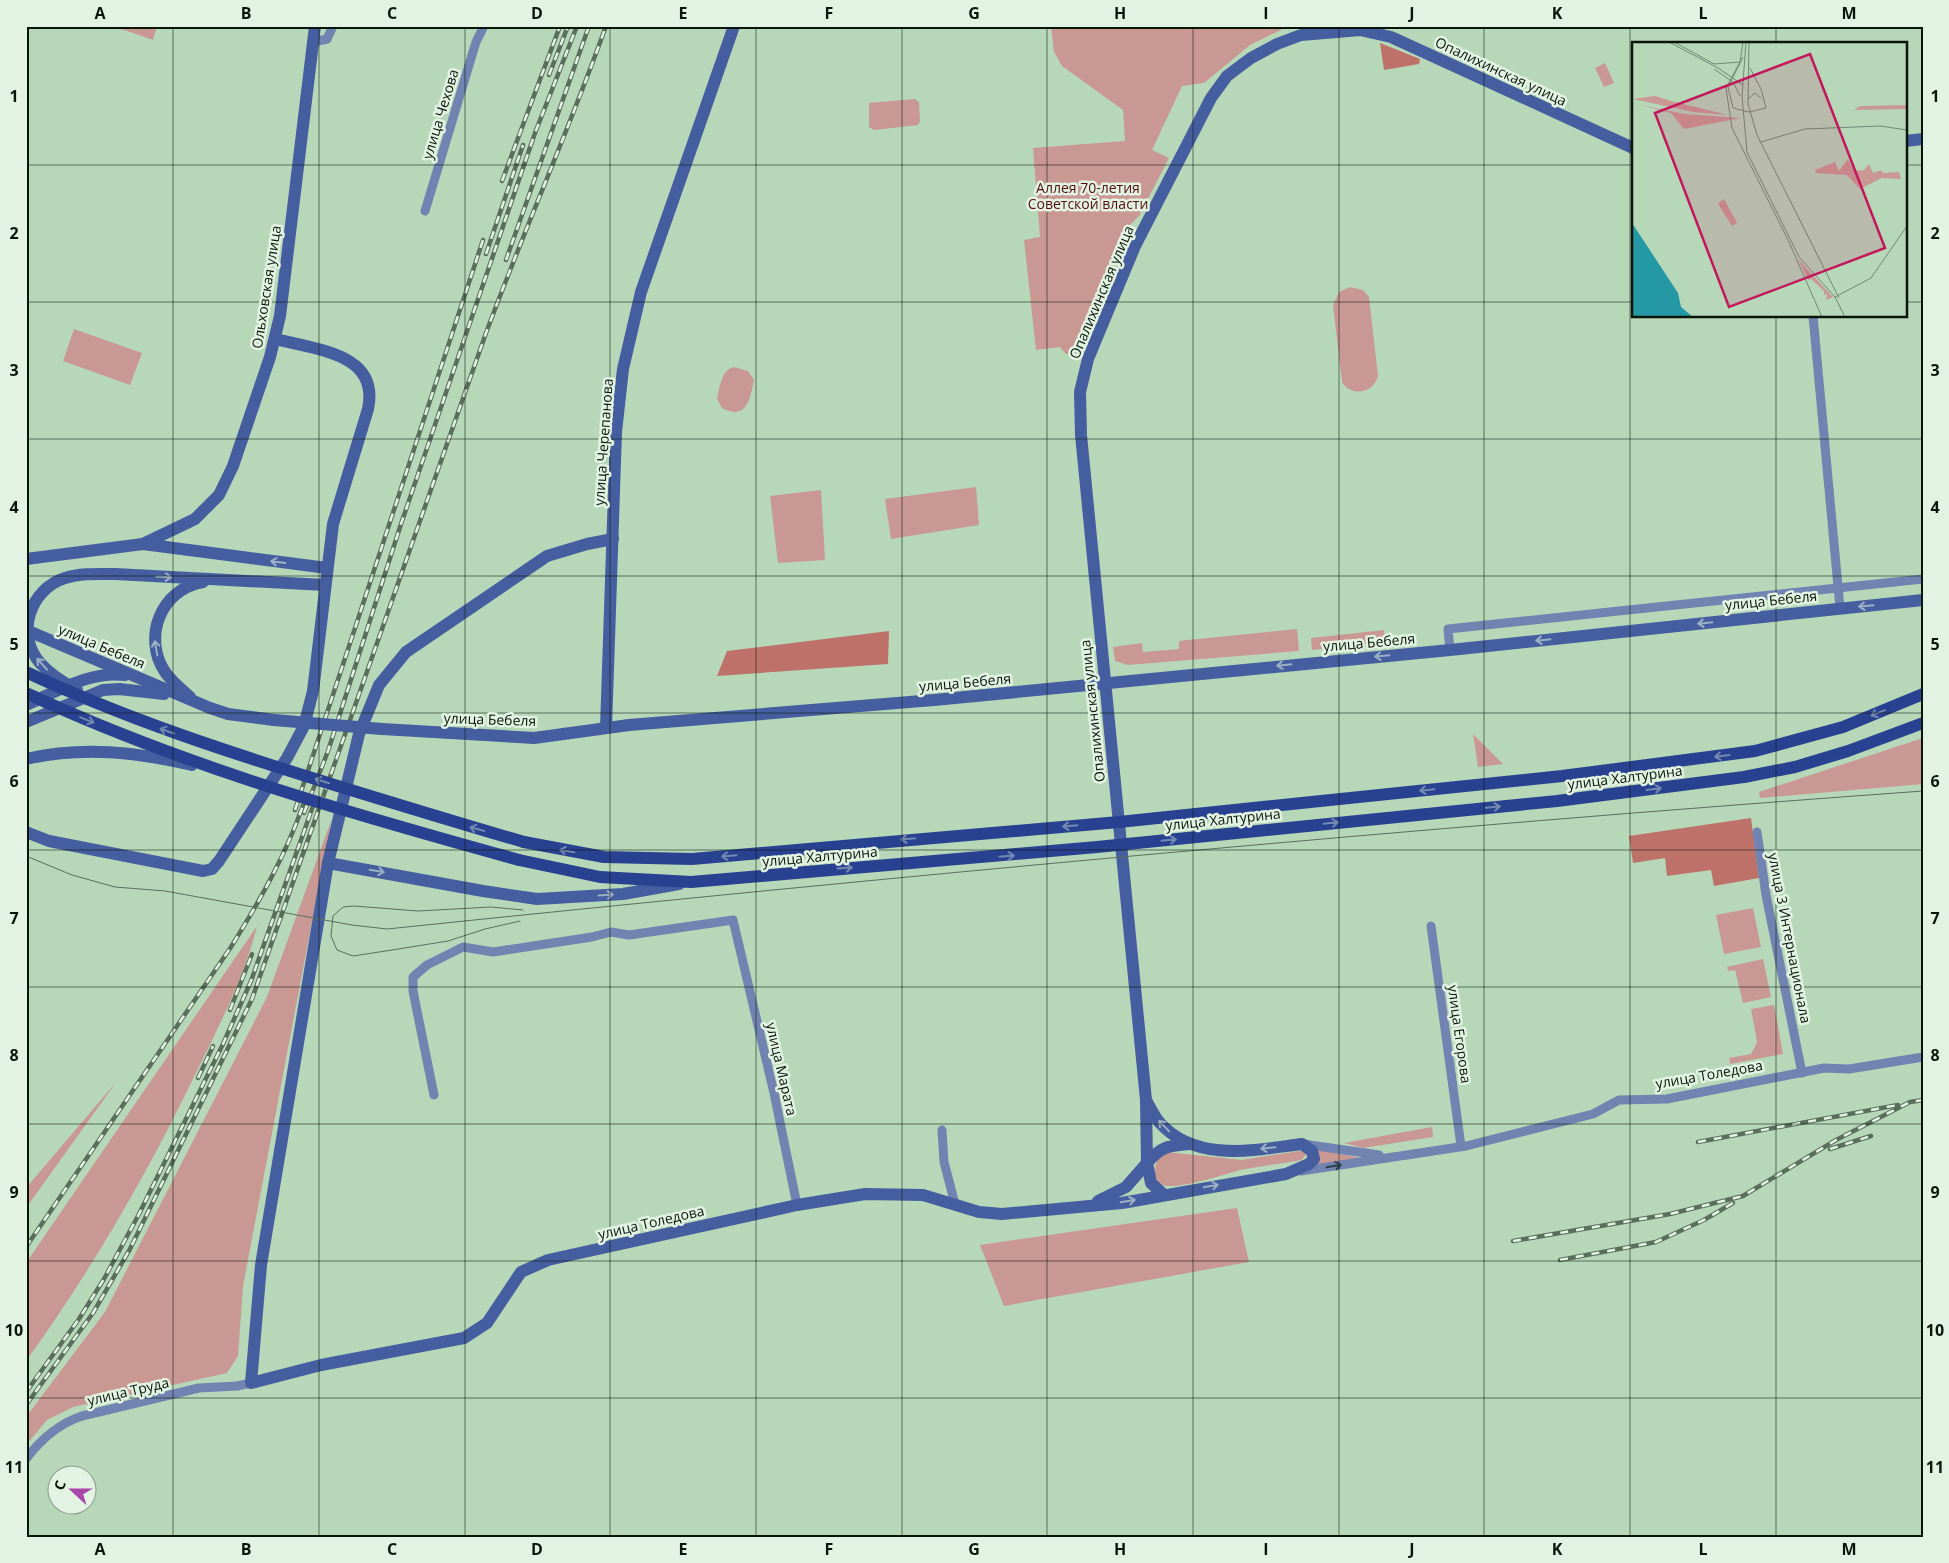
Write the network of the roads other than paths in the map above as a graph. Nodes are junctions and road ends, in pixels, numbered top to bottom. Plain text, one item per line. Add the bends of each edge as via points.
1 (315, 26) edge
2 (334, 26) edge
3 (484, 26) edge
4 (734, 26) edge
5 (314, 42) junction
6 (1923, 139) edge
7 (1906, 141) edge
8 (1632, 148) edge
9 (425, 211) dead end
10 (1813, 318) edge
11 (276, 339) junction
12 (613, 539) junction
13 (143, 544) junction
14 (26, 559) edge
15 (327, 568) junction
16 (1923, 579) edge
17 (218, 580) junction
18 (325, 585) junction
19 (1838, 589) junction
20 (1923, 600) edge
21 (1840, 608) junction
22 (26, 630) edge
23 (1450, 650) junction
24 (26, 672) edge
25 (142, 679) junction
26 (1105, 684) junction
27 (26, 693) edge
28 (1923, 694) edge
29 (182, 697) junction
30 (26, 705) edge
31 (210, 708) junction
32 (112, 710) junction
33 (26, 722) edge
34 (1923, 723) edge
35 (606, 728) junction
36 (26, 759) edge
37 (230, 773) junction
38 (1119, 822) junction
39 (26, 832) edge
40 (1757, 832) dead end
41 (1121, 845) junction
42 (328, 863) junction
43 (691, 882) junction
44 (1431, 926) dead end
45 (1923, 1057) edge
46 (1802, 1073) junction
47 (434, 1095) dead end
48 (1146, 1100) junction
49 (942, 1130) dead end
50 (1190, 1144) junction
51 (1302, 1144) junction
52 (1461, 1146) junction
53 (1387, 1157) junction
54 (1147, 1163) junction
55 (1286, 1174) junction
56 (1164, 1195) junction
57 (955, 1204) junction
58 (797, 1205) junction
59 (1092, 1205) junction
60 (251, 1383) junction
61 (26, 1459) edge

1 - 5 street, Ольховская улица
2 - 5 street via 326,39
3 - 9 street, улица Чехова via 476,42
4 - 12 street, улица Черепанова via 631,328 616,432
5 - 11 street, Ольховская улица
6 - 7 street
8 - 26 street, Опалихинская улица via 1391,37 1360,30 1300,35 1251,58 1227,76 1199,118 1136,246 1088,359 1080,392 1081,435
10 - 19 street
11 - 13 street, Ольховская улица via 219,495 195,519
11 - 15 street via 348,360 364,373 371,390 333,524
12 - 35 street, улица Черепанова
12 - 42 street via 548,556 406,652 379,685 359,734
13 - 14 street
15 -> 13 street
15 - 18 street
16 - 19 street
17 - 18 street
31 -> 17 street via 190,697 165,672 154,643 160,614 176,592 192,584
32 -> 17 street, bridge via 65,683 39,662 27,635 28,620 39,595 63,578 93,573
18 - 39 street via 313,691 304,726 287,758 212,869 203,872 49,841
19 - 21 street
19 - 23 street via 1448,629
20 -> 21 street, улица Бебеля
21 -> 23 street, улица Бебеля
22 - 25 street, улица Бебеля
23 -> 26 street, улица Бебеля
24 - 32 main road, улица Халтурина, bridge
25 - 29 street, улица Бебеля
25 - 30 street via 117,674 97,675
26 - 35 street, улица Бебеля
26 - 38 street, Опалихинская улица
27 -> 37 main road, улица Халтурина, bridge via 141,742
28 -> 38 main road, улица Халтурина via 1843,727 1756,751 1552,777
29 - 31 street, улица Бебеля
29 - 33 street via 138,690 103,690
31 - 35 street, улица Бебеля, bridge via 228,714 274,720 534,738
38 -> 32 main road, улица Халтурина, bridge via 692,860 604,857 524,842 236,755
41 -> 34 main road, улица Халтурина via 1557,801 1744,777 1848,752
36 - 37 street, bridge via 62,752 110,751 155,756
37 - 43 main road, улица Халтурина, bridge via 518,860 600,878
38 - 41 street, Опалихинская улица
40 - 46 street, улица 3 Интернационала via 1766,895
43 -> 41 main road, улица Халтурина
41 - 48 street, Опалихинская улица
42 -> 43 street via 483,892 537,898 623,894
42 - 60 street via 261,1265
44 - 52 street, улица Егорова
45 - 46 street, улица Толедова
46 - 52 street, улица Толедова via 1668,1099 1619,1100 1593,1114
47 - 58 street, улица Марата via 413,991 413,977 427,965 463,947 493,952 611,932 629,935 733,920
50 -> 48 street via 1159,1122
48 - 54 street, Опалихинская улица
49 - 57 street via 944,1162
51 -> 50 street via 1221,1152
50 - 54 street via 1166,1146
51 - 53 street
51 - 55 street, улица Толедова via 1312,1151 1314,1159
52 - 53 street, улица Толедова
55 -> 53 street, улица Толедова
54 - 56 street, Опалихинская улица via 1151,1183
54 - 59 street via 1126,1187
56 -> 55 street, улица Толедова
59 -> 56 street, улица Толедова
57 - 58 street, улица Толедова via 923,1195 865,1194
57 - 59 street, улица Толедова via 979,1212 1002,1214
58 - 60 street, улица Толедова via 548,1260 521,1272 487,1323 464,1338 321,1365
60 - 61 street, улица Труда via 199,1388 64,1422

